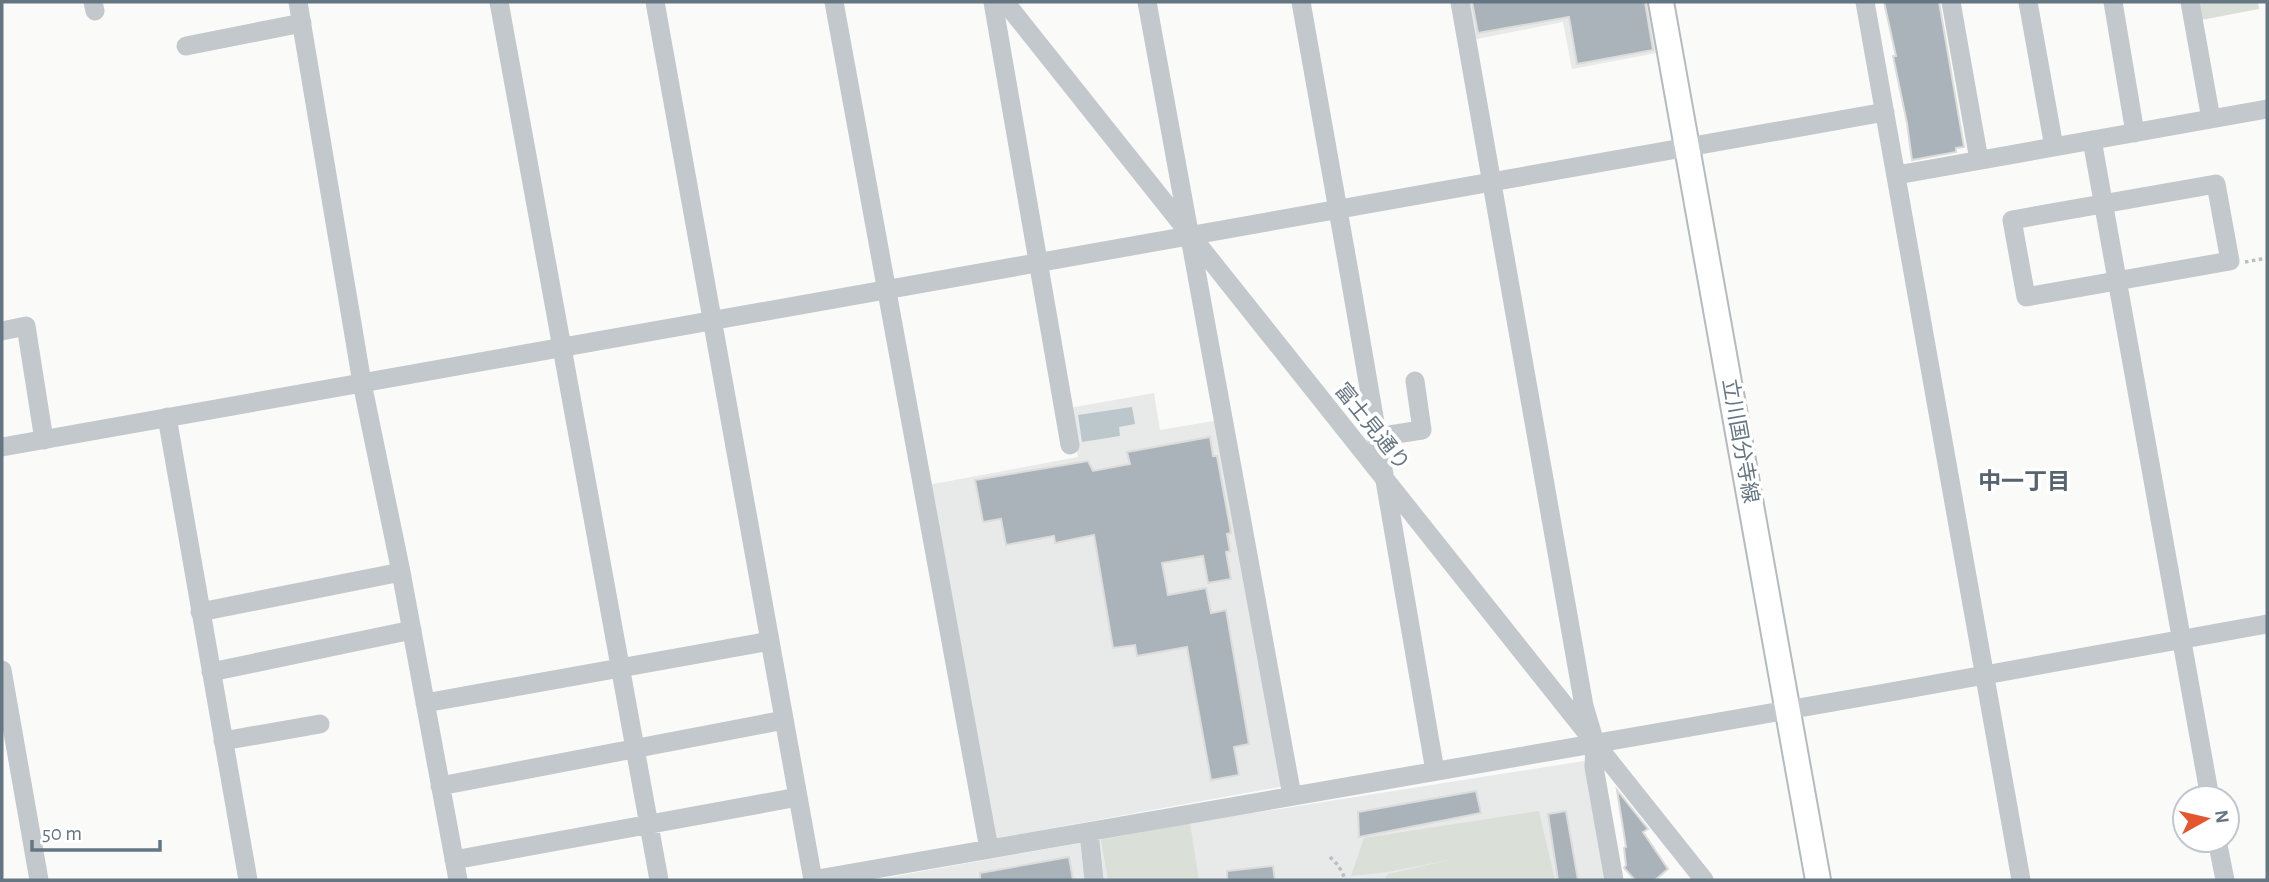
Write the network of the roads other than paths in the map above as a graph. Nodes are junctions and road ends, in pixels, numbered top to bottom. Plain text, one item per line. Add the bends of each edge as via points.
1 (298, 2) edge
2 (499, 2) edge
3 (655, 2) edge
4 (834, 2) edge
5 (993, 2) edge
6 (1005, 2) edge
7 (1147, 2) edge
8 (1301, 2) edge
9 (1460, 2) edge
10 (1661, 2) edge
11 (1865, 2) edge
12 (1951, 2) edge
13 (2028, 2) edge
14 (2113, 2) edge
15 (2190, 2) edge
16 (302, 23) junction
17 (187, 46) dead end
18 (2267, 109) edge
19 (1885, 112) junction
20 (2211, 119) junction
21 (2135, 133) junction
22 (2092, 140) junction
23 (1687, 146) junction
24 (2054, 147) junction
25 (1979, 160) junction
26 (1896, 175) junction
27 (1492, 182) junction
28 (2104, 204) junction
29 (1339, 209) junction
30 (1189, 235) junction
31 (1038, 262) junction
32 (2117, 281) junction
33 (886, 289) junction
34 (711, 321) junction
35 (2, 331) edge
36 (561, 348) junction
37 (1415, 381) dead end
38 (362, 383) junction
39 (167, 417) junction
40 (1376, 437) junction
41 (44, 440) junction
42 (1070, 445) dead end
43 (2, 447) edge
44 (1384, 478) junction
45 (401, 572) junction
46 (200, 612) junction
47 (2267, 624) edge
48 (412, 630) junction
49 (2181, 639) junction
50 (770, 641) junction
51 (621, 668) junction
52 (2, 670) edge
53 (211, 672) junction
54 (1984, 675) junction
55 (425, 703) junction
56 (1788, 710) junction
57 (784, 720) junction
58 (320, 724) dead end
59 (7, 728) edge
60 (223, 741) junction
61 (1595, 743) junction
62 (636, 748) junction
63 (1435, 771) junction
64 (2207, 784) edge
65 (440, 786) junction
66 (1292, 796) junction
67 (798, 797) junction
68 (649, 825) junction
69 (1090, 842) dead end
70 (989, 849) junction
71 (2220, 854) edge
72 (454, 860) junction
73 (39, 880) edge
74 (248, 880) edge
75 (458, 880) edge
76 (659, 880) edge
77 (812, 880) edge
78 (1094, 880) edge
79 (1614, 880) edge
80 (1704, 880) edge
81 (1818, 880) edge
82 (2021, 880) edge
83 (2225, 880) edge

1 - 16 street
2 - 36 street
3 - 34 street
4 - 33 street
5 - 31 street
6 - 30 street, 富士見通り
7 - 30 street
8 - 29 street
9 - 27 street
10 - 23 main road, 立川国分寺線
11 - 19 street
12 - 25 street
13 - 24 street
14 - 21 street
15 - 20 street
16 - 17 street
16 - 38 street
18 - 20 street
19 - 23 street
19 - 26 street
20 - 21 street
21 - 22 street
22 - 24 street
22 - 28 street
23 - 27 street
23 - 56 main road, 立川国分寺線
24 - 25 street
25 - 26 street
26 - 54 street
27 - 29 street
27 - 61 street via 1584,706
28 - 32 street
28 - 32 street via 2012,220 2026,298
28 - 32 street via 2216,184 2230,261
29 - 30 street
29 - 40 street
30 - 31 street
30 - 44 street, 富士見通り
30 - 66 street
31 - 33 street
31 - 42 street
32 - 49 street
33 - 34 street
33 - 70 street
34 - 36 street
34 - 50 street
35 - 41 street via 26,326
36 - 38 street
36 - 51 street
37 - 40 street via 1422,430
38 - 39 street
38 - 45 street
39 - 41 street
39 - 46 street
40 - 44 street
41 - 43 street
44 - 61 street, 富士見通り
44 - 63 street
45 - 46 street
45 - 48 street
46 - 53 street
47 - 49 street
48 - 53 street
48 - 55 street
49 - 54 street
49 - 64 street
50 - 51 street
50 - 57 street
51 - 55 street
51 - 62 street
52 - 59 street
53 - 60 street
54 - 56 street
54 - 82 street
55 - 65 street
56 - 61 street
56 - 81 main road, 立川国分寺線
57 - 62 street
57 - 67 street
58 - 60 street
59 - 73 street
60 - 74 street
61 - 63 street
61 - 79 street via 1594,766
61 - 80 street, 富士見通り
62 - 65 street
62 - 68 street
63 - 66 street
65 - 72 street
66 - 70 street
67 - 68 street
67 - 77 street
68 - 72 street
68 - 76 street
69 - 78 street
70 - 77 street
71 - 83 street
72 - 75 street

